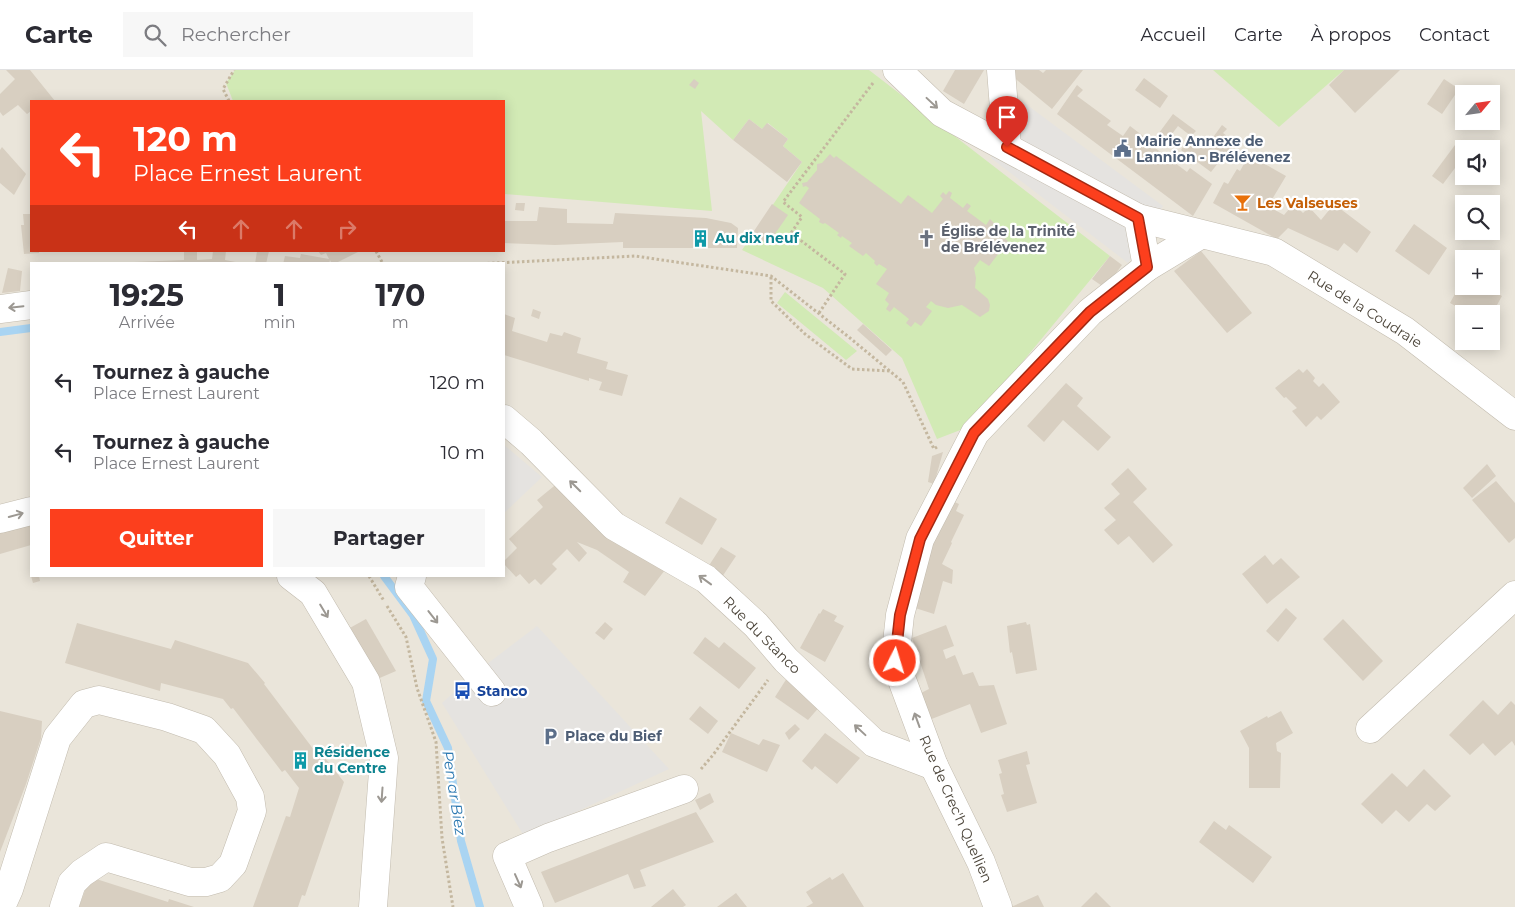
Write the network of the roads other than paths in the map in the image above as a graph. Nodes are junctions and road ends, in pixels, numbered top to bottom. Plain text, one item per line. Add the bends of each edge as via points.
1 (1001, 70) edge
2 (887, 74) edge
3 (1007, 147) junction
4 (1138, 218) junction
5 (1200, 235) junction
6 (1147, 267) junction
7 (30, 305) edge
8 (0, 309) edge
9 (1515, 416) edge
10 (505, 420) edge
11 (30, 511) edge
12 (0, 519) edge
13 (293, 577) edge
14 (412, 577) edge
15 (1515, 595) edge
16 (492, 692) dead end
17 (1370, 729) dead end
18 (934, 766) junction
19 (684, 788) road end
20 (1, 907) edge
21 (64, 907) edge
22 (373, 907) edge
23 (529, 907) edge
24 (998, 907) edge

1 - 3 street
2 -> 3 street, Rue de la Coudraie via 942,113
3 - 4 street, Rue de la Coudraie
4 - 5 street, Rue de la Coudraie
4 - 6 street
5 - 6 street, Rue de Crec'h Quellien
5 - 9 street, Rue de la Coudraie via 1274,252 1405,331
18 -> 6 street, Rue de Crec'h Quellien via 895,661 900,615 920,539 974,433 1090,312
7 -> 8 street
18 -> 10 street, Rue du Stanco via 874,743 786,660 756,625 706,580 614,526
12 -> 11 street
13 -> 22 street via 313,593 366,682 384,758
14 -> 16 street via 409,587
15 - 17 street
18 - 24 street, Rue de Crec'h Quellien via 981,862
19 -> 23 street via 507,856
20 - 21 street via 57,738 84,704 99,700 204,730 228,755 250,797 252,811 233,864 220,878 190,882 106,857 72,883

